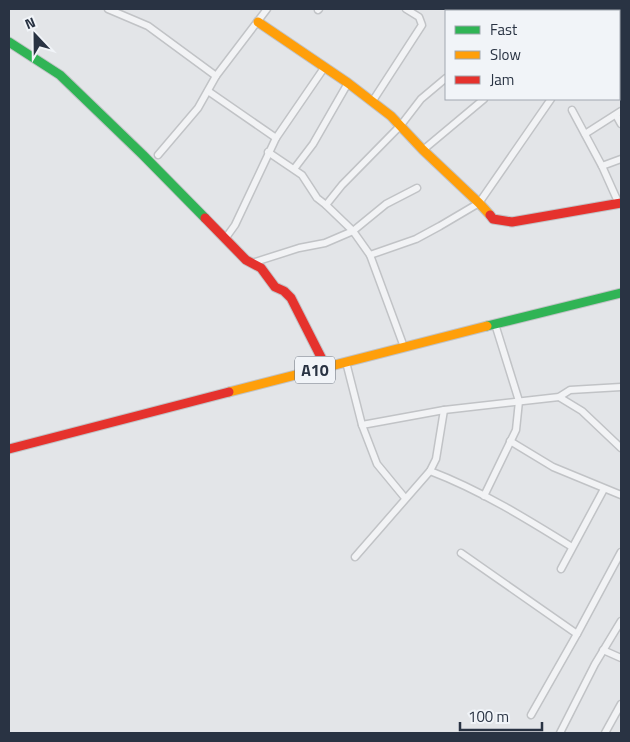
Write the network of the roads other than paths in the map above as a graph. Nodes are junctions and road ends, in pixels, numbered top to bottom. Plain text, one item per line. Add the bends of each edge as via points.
1 (108, 9) edge
2 (267, 9) edge
3 (406, 9) edge
4 (465, 9) edge
5 (470, 10) edge
6 (258, 22) junction
7 (9, 42) edge
8 (324, 68) junction
9 (216, 76) junction
10 (445, 79) edge
11 (348, 83) junction
12 (208, 92) junction
13 (483, 100) edge
14 (550, 100) edge
15 (372, 102) junction
16 (572, 110) dead end
17 (619, 113) edge
18 (401, 124) junction
19 (621, 124) edge
20 (586, 134) junction
21 (276, 138) junction
22 (423, 150) junction
23 (268, 152) junction
24 (158, 155) dead end
25 (621, 159) edge
26 (602, 166) junction
27 (294, 169) junction
28 (417, 188) dead end
29 (479, 203) junction
30 (620, 204) edge
31 (326, 205) junction
32 (353, 230) junction
33 (225, 240) junction
34 (370, 255) junction
35 (251, 263) junction
36 (621, 293) edge
37 (495, 324) junction
38 (404, 347) junction
39 (346, 362) junction
40 (326, 367) junction
41 (621, 387) edge
42 (559, 396) junction
43 (519, 401) junction
44 (444, 410) junction
45 (362, 425) junction
46 (510, 441) junction
47 (621, 448) edge
48 (9, 449) edge
49 (430, 471) junction
50 (604, 489) junction
51 (621, 495) edge
52 (484, 496) junction
53 (405, 498) junction
54 (572, 547) junction
55 (461, 552) dead end
56 (621, 552) edge
57 (355, 557) dead end
58 (561, 568) dead end
59 (621, 620) edge
60 (578, 634) junction
61 (603, 650) junction
62 (621, 658) edge
63 (621, 704) edge
64 (531, 715) dead end
65 (560, 733) edge
66 (605, 733) edge

1 - 9 street via 148,26
2 - 6 street
3 - 15 street via 419,17 422,25
4 - 5 street
6 - 8 main road
6 - 9 street
7 - 33 main road via 60,74
8 - 11 main road
8 - 21 street
9 - 12 street
10 - 18 street via 421,99
11 - 15 main road
11 - 27 street via 313,144
12 - 21 street
12 - 24 street
13 - 22 street
14 - 29 street
15 - 18 main road
16 - 20 street
17 - 19 street
17 - 20 street
18 - 22 main road
18 - 31 street
20 - 26 street
21 - 23 street
22 - 29 main road
23 - 27 street
23 - 33 street
25 - 26 street
26 - 30 street
27 - 31 street
28 - 32 street via 386,204
29 - 30 main road via 493,219 512,222
29 - 34 street via 416,239
31 - 32 street
32 - 34 street
32 - 35 street via 325,243
33 - 35 main road
34 - 38 street
35 - 40 main road via 261,268 275,287 291,298
36 - 37 main road, A10
37 - 38 main road, A10
37 - 43 street
38 - 39 main road, A10
39 - 40 main road, A10
39 - 45 street
40 - 48 main road, A10
41 - 42 street via 570,390
42 - 43 street
42 - 47 street via 582,411
43 - 44 street
43 - 46 street via 516,430
44 - 45 street
44 - 49 street via 436,458
45 - 53 street via 377,464
46 - 50 street via 553,467
46 - 52 street
49 - 52 street
49 - 53 street
50 - 51 street
50 - 54 street
52 - 54 street
53 - 57 street
54 - 58 street
55 - 60 street
56 - 60 street
59 - 61 street
60 - 64 street
61 - 62 street
61 - 65 street
63 - 66 street

